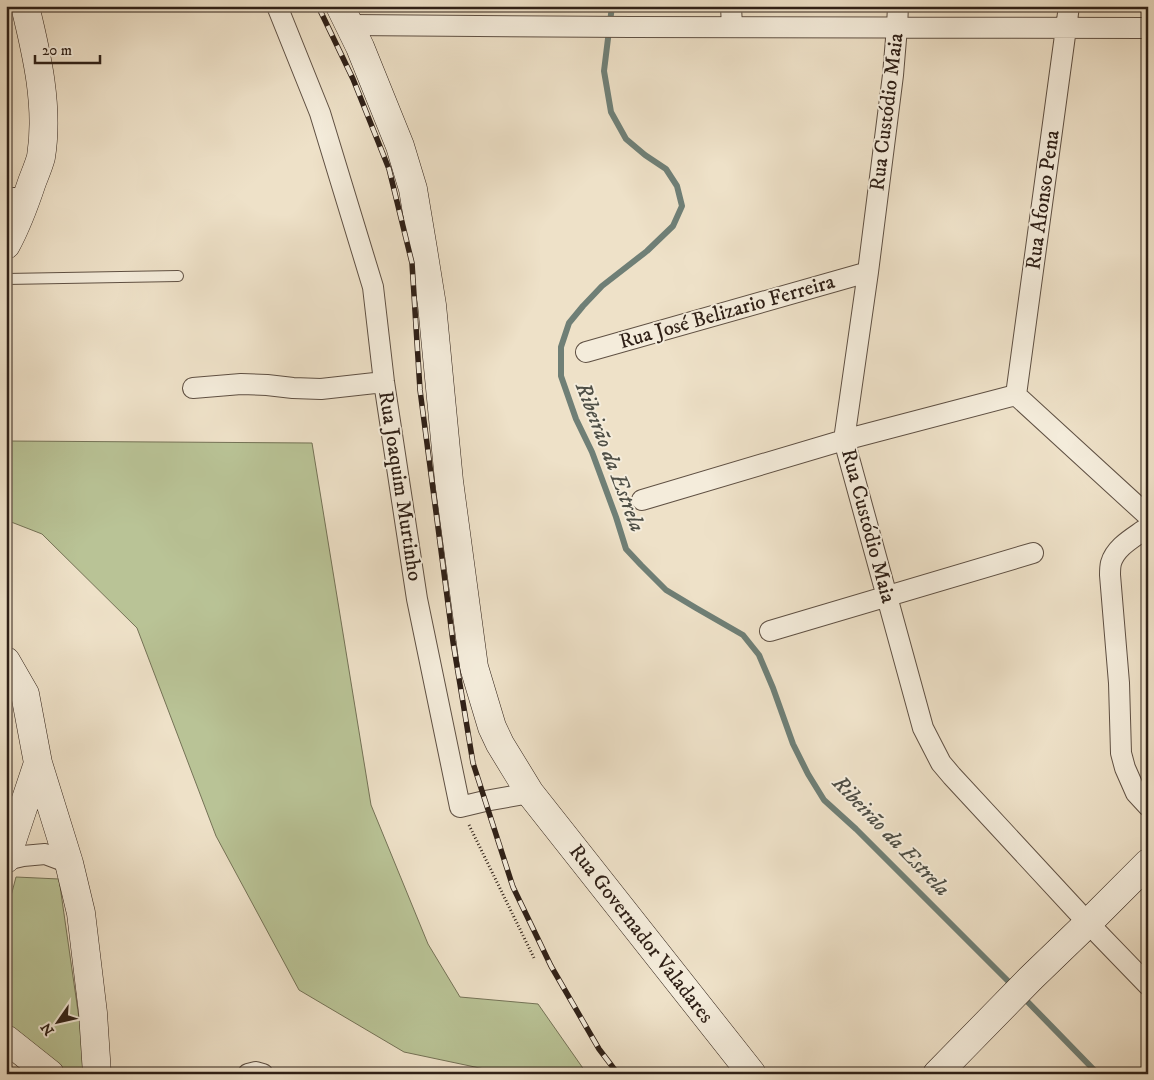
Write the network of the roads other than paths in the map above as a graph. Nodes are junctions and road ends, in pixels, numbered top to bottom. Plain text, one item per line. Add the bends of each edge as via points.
1 (25, 6) edge
2 (277, 6) edge
3 (732, 6) edge
4 (898, 6) edge
5 (1069, 6) edge
6 (344, 16) edge
7 (732, 26) junction
8 (897, 27) junction
9 (1067, 27) junction
10 (1148, 28) edge
11 (17, 193) edge
12 (6, 245) edge
13 (868, 272) junction
14 (178, 276) dead end
15 (6, 279) edge
16 (586, 352) dead end
17 (384, 382) junction
18 (193, 388) dead end
19 (1016, 395) junction
20 (844, 440) junction
21 (642, 500) dead end
22 (1148, 516) edge
23 (1148, 527) edge
24 (1033, 553) dead end
25 (887, 596) junction
26 (770, 631) dead end
27 (6, 661) edge
28 (38, 763) junction
29 (530, 793) junction
30 (1148, 806) edge
31 (6, 860) edge
32 (1148, 862) edge
33 (69, 863) junction
34 (1088, 923) junction
35 (1148, 984) edge
36 (6, 1039) edge
37 (50, 1074) edge
38 (97, 1074) edge
39 (248, 1074) edge
40 (263, 1074) edge
41 (752, 1074) edge
42 (937, 1074) edge

1 - 11 street via 33,37 44,128 41,159
2 - 17 street, Rua Joaquim Murtinho via 320,113 373,287
3 - 7 street
4 - 8 street, Rua Custódio Maia
5 - 9 street, Rua Afonso Pena
6 - 7 street via 571,26
6 - 29 street via 400,146 413,189 432,305 449,481 474,667 492,728
7 - 8 street
8 - 9 street
8 - 13 street, Rua Custódio Maia
9 - 10 street
9 - 19 street, Rua Afonso Pena
11 - 12 street via 13,233
13 - 16 street, Rua José Belizario Ferreira
13 - 20 street, Rua Custódio Maia
14 - 15 lane
17 - 18 street via 321,389 241,384
17 - 29 street, Rua Joaquim Murtinho via 417,599 460,807
19 - 20 street
19 - 22 street
20 - 21 street
20 - 25 street, Rua Custódio Maia
23 - 30 street via 1115,554 1110,575 1124,768 1136,793
24 - 25 street
25 - 26 street
25 - 34 street, Rua Custódio Maia via 923,728 942,763
27 - 28 street via 25,694
28 - 31 street
28 - 33 street
29 - 41 street, Rua Governador Valadares
31 - 33 street via 45,854
32 - 34 street
33 - 38 street via 81,913
34 - 35 street, Rua Custódio Maia
34 - 42 street
36 - 37 street
39 - 40 street

